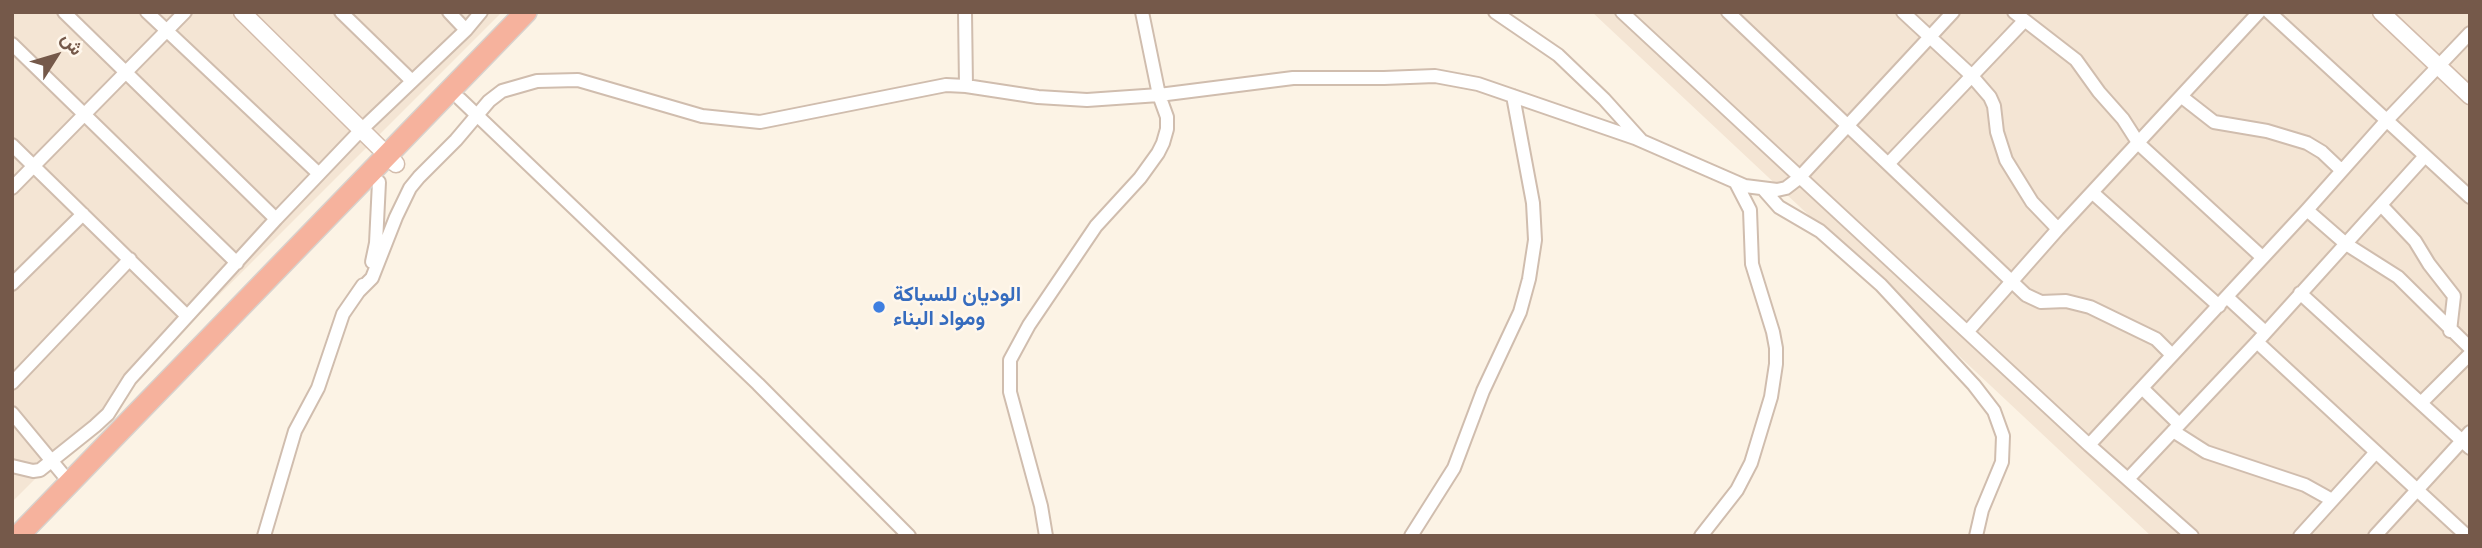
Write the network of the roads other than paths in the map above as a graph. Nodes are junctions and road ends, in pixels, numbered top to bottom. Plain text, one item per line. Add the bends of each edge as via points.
1 (64, 12) edge
2 (146, 12) edge
3 (184, 12) edge
4 (242, 12) edge
5 (341, 12) edge
6 (449, 12) edge
7 (481, 12) edge
8 (526, 12) edge
9 (542, 12) edge
10 (965, 12) edge
11 (1142, 12) edge
12 (1495, 12) edge
13 (1622, 12) edge
14 (1728, 12) edge
15 (1903, 12) edge
16 (1953, 12) edge
17 (2259, 12) edge
18 (2269, 12) edge
19 (2381, 12) edge
20 (2019, 16) edge
21 (466, 30) junction
22 (166, 31) junction
23 (2470, 33) edge
24 (1931, 37) junction
25 (12, 44) edge
26 (2438, 66) junction
27 (126, 72) junction
28 (1971, 75) junction
29 (412, 81) junction
30 (966, 86) junction
31 (1159, 94) junction
32 (1513, 96) junction
33 (2470, 96) edge
34 (2182, 97) junction
35 (460, 99) junction
36 (478, 114) junction
37 (85, 116) junction
38 (2387, 120) junction
39 (1848, 126) junction
40 (360, 130) junction
41 (1643, 141) junction
42 (2139, 144) junction
43 (12, 145) edge
44 (2425, 156) junction
45 (392, 160) junction
46 (1889, 163) junction
47 (34, 166) junction
48 (2342, 170) junction
49 (319, 174) junction
50 (1799, 178) junction
51 (379, 182) junction
52 (1737, 183) junction
53 (12, 188) edge
54 (1763, 190) junction
55 (2092, 192) junction
56 (2470, 197) edge
57 (2381, 205) junction
58 (2307, 210) junction
59 (83, 214) junction
60 (276, 219) junction
61 (2057, 229) junction
62 (2346, 244) junction
63 (2262, 257) junction
64 (130, 259) junction
65 (237, 263) junction
66 (2012, 281) junction
67 (12, 284) edge
68 (359, 291) junction
69 (2300, 293) junction
70 (2223, 301) junction
71 (187, 316) junction
72 (1968, 331) junction
73 (2450, 331) junction
74 (2261, 337) junction
75 (2470, 351) edge
76 (2172, 355) junction
77 (12, 383) edge
78 (2142, 388) junction
79 (2421, 403) junction
80 (12, 413) edge
81 (2176, 427) junction
82 (2467, 440) edge
83 (2089, 445) junction
84 (2376, 452) junction
85 (51, 462) junction
86 (12, 466) edge
87 (2128, 479) junction
88 (70, 483) junction
89 (2418, 490) junction
90 (2332, 500) junction
91 (18, 536) edge
92 (34, 536) edge
93 (264, 536) edge
94 (909, 536) edge
95 (1045, 536) edge
96 (1410, 536) edge
97 (1701, 536) edge
98 (1976, 536) edge
99 (2192, 536) edge
100 (2300, 536) edge
101 (2375, 536) edge
102 (2467, 536) edge

1 - 27 street
2 - 22 street
3 - 22 street
4 - 40 street
5 - 29 street
6 - 21 street
7 - 21 street
8 - 45 highway
9 - 35 highway
10 - 30 street
11 - 31 street
12 - 41 street via 1558,55
13 - 50 street
14 - 39 street
15 - 24 street
16 - 24 street
17 - 34 street
18 - 38 street
19 - 26 street
20 - 28 street
20 - 42 street via 2076,60
21 - 29 street
22 - 27 street
22 - 49 street
23 - 26 street
24 - 28 street
24 - 39 street
25 - 37 street
26 - 33 street
26 - 38 street
27 - 37 street
27 - 60 street
28 - 46 street
28 - 61 street via 1994,106 2006,160 2032,202
29 - 40 street
30 - 31 street via 1087,100
30 - 36 street via 930,87 760,122 702,116 578,79 551,79 502,91
31 - 32 street via 1302,78 1435,76
31 - 95 street via 1167,129 1158,153 1096,226 1010,360 1010,392
32 - 41 street
32 - 96 street via 1533,203 1535,240 1529,279 1520,312 1454,468
34 - 42 street
34 - 48 street via 2214,122 2307,143
35 - 36 street
35 - 45 highway
36 - 68 street via 410,188 376,271
36 - 94 street
37 - 47 street
37 - 65 street
38 - 44 street
38 - 48 street
39 - 46 street
39 - 50 street
40 - 45 street
40 - 49 street
41 - 52 street
42 - 55 street
42 - 63 street
43 - 47 street
44 - 56 street
44 - 57 street
45 - 51 highway
45 - 88 highway
46 - 66 street
47 - 53 street
47 - 59 street
48 - 58 street
49 - 60 street
50 - 54 street via 1786,188
50 - 72 street
51 - 68 street via 376,243
51 - 92 highway
52 - 54 street
52 - 97 street via 1750,210 1752,264 1773,332 1776,364 1751,463 1737,491
54 - 98 street via 1881,285 1994,411 2003,436 2002,462
55 - 61 street
55 - 70 street
57 - 62 street
57 - 73 street via 2415,241 2454,296
58 - 62 street
58 - 63 street
59 - 64 street
59 - 67 street
60 - 65 street
61 - 66 street
62 - 69 street
62 - 73 street via 2398,277
63 - 70 street
64 - 71 street
64 - 77 street
65 - 71 street
66 - 72 street
66 - 76 street via 2041,302 2090,307 2156,339
68 - 93 street via 342,314 318,388 295,431
69 - 74 street
69 - 79 street
70 - 74 street
70 - 76 street
71 - 85 street via 130,379 108,414
72 - 83 street
73 - 75 street
74 - 81 street
74 - 84 street
75 - 79 street
76 - 78 street
78 - 81 street
78 - 83 street
79 - 82 street
80 - 85 street
81 - 87 street
81 - 90 street via 2206,452 2305,485
82 - 89 street
83 - 87 street
84 - 89 street
84 - 90 street
85 - 86 street via 33,471
85 - 88 street
87 - 99 street
88 - 91 highway
89 - 101 street
89 - 102 street
90 - 100 street

